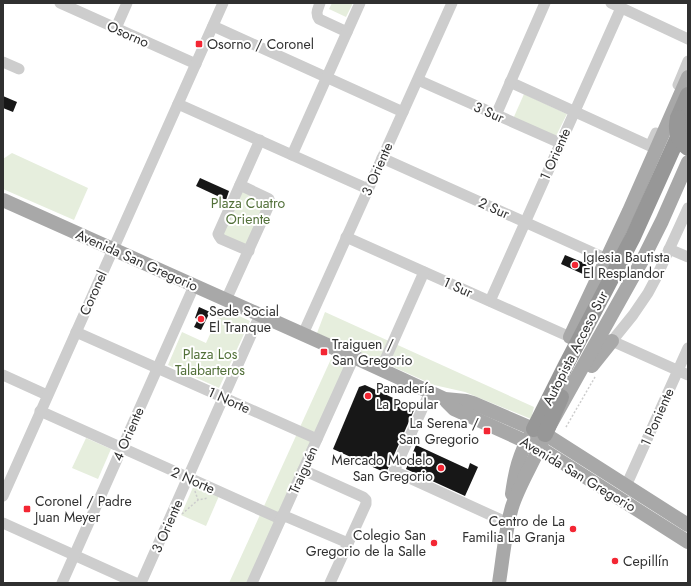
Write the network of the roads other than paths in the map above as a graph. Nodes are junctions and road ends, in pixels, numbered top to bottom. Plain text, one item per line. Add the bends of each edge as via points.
1 (60, 3) edge
2 (127, 3) edge
3 (223, 3) edge
4 (320, 3) edge
5 (360, 3) edge
6 (452, 3) edge
7 (545, 3) edge
8 (616, 5) edge
9 (213, 26) junction
10 (116, 28) junction
11 (347, 32) junction
12 (688, 39) edge
13 (688, 61) edge
14 (3, 62) edge
15 (196, 64) junction
16 (19, 69) dead end
17 (688, 77) edge
18 (326, 78) junction
19 (418, 80) junction
20 (510, 82) junction
21 (688, 95) edge
22 (178, 104) junction
23 (575, 111) junction
24 (403, 112) junction
25 (496, 115) junction
26 (683, 117) edge
27 (260, 140) junction
28 (688, 142) edge
29 (560, 143) junction
30 (650, 146) junction
31 (688, 148) edge
32 (292, 155) junction
33 (382, 158) junction
34 (688, 162) edge
35 (240, 185) junction
36 (368, 189) junction
37 (3, 200) edge
38 (688, 208) edge
39 (629, 211) junction
40 (525, 222) junction
41 (346, 237) junction
42 (113, 249) junction
43 (669, 249) junction
44 (248, 251) junction
45 (688, 257) edge
46 (607, 259) junction
47 (424, 272) junction
48 (194, 286) junction
49 (226, 300) junction
50 (490, 301) junction
51 (260, 315) junction
52 (76, 332) junction
53 (303, 334) junction
54 (570, 337) junction
55 (612, 341) junction
56 (688, 348) edge
57 (354, 357) junction
58 (158, 368) junction
59 (381, 369) junction
60 (683, 373) edge
61 (3, 375) edge
62 (430, 392) junction
63 (48, 395) junction
64 (223, 398) junction
65 (548, 401) junction
66 (40, 411) junction
67 (316, 439) junction
68 (536, 439) junction
69 (122, 448) junction
70 (303, 470) junction
71 (188, 478) junction
72 (626, 486) junction
73 (3, 496) edge
74 (282, 517) junction
75 (508, 523) junction
76 (3, 524) edge
77 (688, 525) edge
78 (688, 542) edge
79 (348, 543) junction
80 (74, 555) junction
81 (502, 582) edge
82 (62, 583) edge
83 (136, 583) edge
84 (141, 583) edge
85 (252, 583) edge
86 (330, 583) edge

1 - 10 street, Osorno
2 - 10 street
3 - 9 street, Coronel
4 - 11 street via 316,12 319,19
5 - 11 street
6 - 19 street, 3 Oriente
7 - 20 street
8 - 12 street
8 - 23 street, 1 Oriente
9 - 15 street, Coronel
9 - 18 street
10 - 15 street, Osorno
11 - 18 street
13 - 30 street
14 - 16 street
15 - 22 street, Coronel
17 - 39 main road
18 - 24 street
18 - 32 street
19 - 24 street, 3 Oriente
19 - 25 street, 3 Sur
20 - 23 street
20 - 25 street
21 - 26 highway, Autopista Acceso Sur
22 - 27 street
22 - 42 street, Coronel
23 - 29 street, 1 Oriente
23 - 30 street
24 - 33 street, 3 Oriente
25 - 29 street, 3 Sur
26 - 31 highway, bridge via 677,127 678,136
26 - 65 highway, Autopista Acceso Sur via 633,238
27 - 32 street
27 - 35 street
28 - 68 highway, Autopista Acceso Sur via 628,271
29 - 40 street, 1 Oriente
30 - 39 main road
32 - 36 street
33 - 36 street, 3 Oriente
33 - 40 street, 2 Sur
34 - 68 main road via 644,257
35 - 44 street via 219,236
35 - 44 street via 270,201
36 - 41 street, 3 Oriente
37 - 42 main road, Avenida San Gregorio
38 - 43 street
39 - 46 main road
40 - 46 street, 2 Sur
40 - 50 street, 1 Oriente
41 - 47 street, 1 Sur
41 - 53 street, 3 Oriente
42 - 48 main road, Avenida San Gregorio
42 - 52 street, Coronel
43 - 45 street
43 - 55 street via 648,293
44 - 49 street
46 - 54 main road
47 - 50 street, 1 Sur
47 - 59 street
48 - 49 main road, Avenida San Gregorio
48 - 58 street, 4 Oriente
49 - 51 main road, Avenida San Gregorio
50 - 54 street, 1 Sur
51 - 53 main road, Avenida San Gregorio
51 - 64 street, 3 Oriente
52 - 58 street, 1 Norte
52 - 63 street, Coronel
53 - 57 main road, Avenida San Gregorio
54 - 65 highway
55 - 60 street
55 - 68 main road
56 - 60 street, 1 Poniente
57 - 59 main road, Avenida San Gregorio
57 - 67 street, Traiguén
58 - 64 street, 1 Norte
58 - 69 street, 4 Oriente
59 - 62 main road, Avenida San Gregorio
60 - 72 street, 1 Poniente
61 - 63 street
62 - 68 main road, Avenida San Gregorio via 445,399 466,400
62 - 75 street via 394,471
63 - 66 street, Coronel
64 - 67 street, 1 Norte
64 - 71 street, 3 Oriente
65 - 68 highway, Autopista Acceso Sur
66 - 69 street, 2 Norte
66 - 73 street, Coronel
67 - 70 street, Traiguén
68 - 72 main road, Avenida San Gregorio
68 - 75 main road
68 - 78 main road, Avenida San Gregorio
69 - 71 street, 2 Norte
69 - 80 street, 4 Oriente
70 - 74 street, Traiguén
70 - 79 street via 365,498 366,504
71 - 74 street, 2 Norte via 276,517
71 - 84 street, 3 Oriente
72 - 77 main road, Avenida San Gregorio
74 - 79 street, 2 Norte
74 - 85 street, Traiguén
75 - 81 main road
76 - 80 street
79 - 86 street
80 - 82 street, 4 Oriente
80 - 83 street

